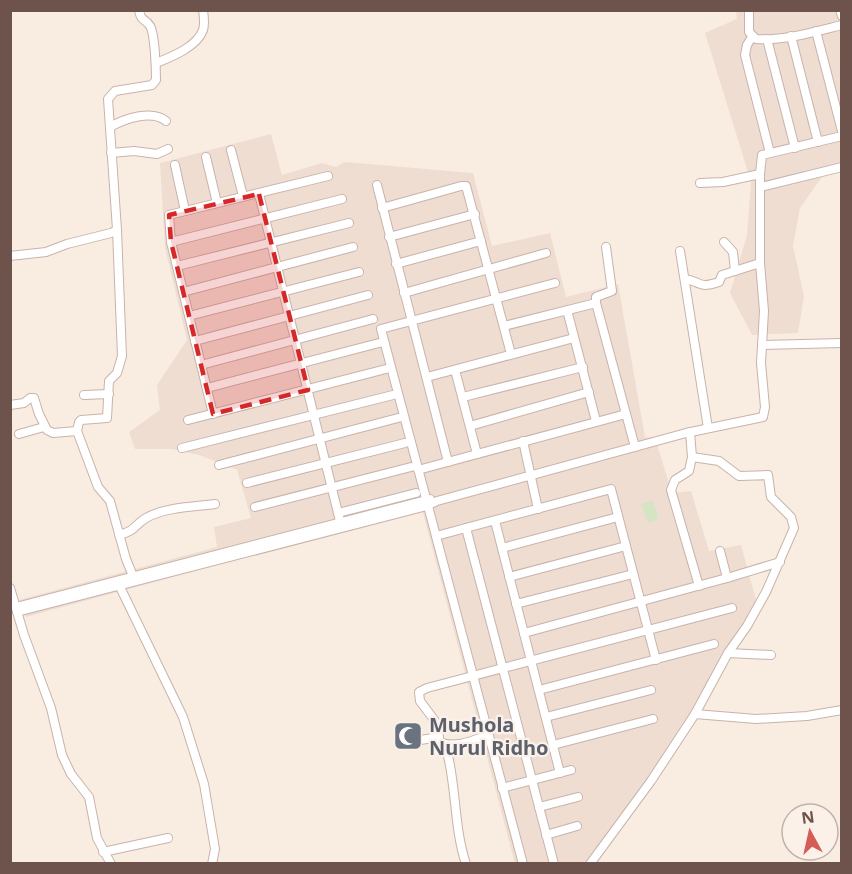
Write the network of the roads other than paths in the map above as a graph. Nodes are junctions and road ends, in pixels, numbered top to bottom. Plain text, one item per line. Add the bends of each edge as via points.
1 (139, 10) edge
2 (203, 10) edge
3 (748, 10) edge
4 (840, 10) edge
5 (842, 16) edge
6 (842, 25) edge
7 (816, 31) junction
8 (791, 36) junction
9 (752, 37) junction
10 (767, 39) junction
11 (156, 63) junction
12 (166, 121) dead end
13 (110, 127) junction
14 (842, 131) edge
15 (842, 136) edge
16 (818, 142) junction
17 (795, 148) junction
18 (168, 149) dead end
19 (231, 150) dead end
20 (111, 153) junction
21 (770, 153) junction
22 (206, 157) dead end
23 (175, 165) dead end
24 (842, 167) edge
25 (760, 174) junction
26 (328, 177) dead end
27 (700, 183) dead end
28 (377, 185) dead end
29 (761, 187) junction
30 (259, 194) junction
31 (243, 196) junction
32 (342, 198) dead end
33 (218, 203) junction
34 (382, 208) junction
35 (185, 211) junction
36 (474, 214) junction
37 (265, 219) junction
38 (349, 223) dead end
39 (117, 230) junction
40 (389, 237) junction
41 (482, 241) junction
42 (171, 242) junction
43 (270, 242) junction
44 (724, 242) dead end
45 (353, 247) dead end
46 (606, 247) dead end
47 (680, 251) dead end
48 (546, 253) dead end
49 (10, 256) edge
50 (760, 263) junction
51 (396, 264) junction
52 (177, 266) junction
53 (276, 267) junction
54 (490, 269) junction
55 (359, 272) dead end
56 (735, 272) junction
57 (685, 279) junction
58 (555, 283) dead end
59 (183, 292) junction
60 (283, 292) junction
61 (404, 293) junction
62 (368, 295) dead end
63 (498, 299) junction
64 (596, 303) junction
65 (567, 310) junction
66 (189, 316) junction
67 (289, 316) junction
68 (373, 319) dead end
69 (412, 321) junction
70 (504, 326) junction
71 (574, 338) junction
72 (295, 340) junction
73 (195, 341) junction
74 (379, 343) dead end
75 (842, 343) edge
76 (762, 345) junction
77 (511, 354) junction
78 (301, 364) junction
79 (201, 365) junction
80 (582, 367) junction
81 (386, 369) dead end
82 (455, 370) junction
83 (427, 377) junction
84 (207, 388) junction
85 (308, 390) junction
86 (589, 392) junction
87 (109, 394) junction
88 (84, 395) dead end
89 (393, 395) dead end
90 (463, 397) junction
91 (10, 405) edge
92 (213, 414) junction
93 (626, 414) junction
94 (314, 415) junction
95 (398, 418) dead end
96 (188, 420) dead end
97 (596, 421) junction
98 (470, 426) junction
99 (44, 427) junction
100 (708, 428) junction
101 (77, 431) junction
102 (690, 432) junction
103 (19, 434) dead end
104 (320, 439) junction
105 (523, 441) junction
106 (405, 443) dead end
107 (635, 447) junction
108 (182, 448) dead end
109 (477, 454) junction
110 (692, 457) junction
111 (448, 462) junction
112 (326, 463) junction
113 (219, 465) dead end
114 (415, 468) junction
115 (531, 476) junction
116 (247, 483) dead end
117 (332, 488) junction
118 (416, 492) dead end
119 (426, 503) junction
120 (215, 504) dead end
121 (255, 507) dead end
122 (538, 509) junction
123 (338, 513) junction
124 (618, 517) junction
125 (495, 520) junction
126 (341, 525) junction
127 (466, 528) junction
128 (119, 535) junction
129 (436, 536) junction
130 (626, 546) junction
131 (502, 548) junction
132 (720, 550) dead end
133 (223, 557) junction
134 (780, 562) junction
135 (633, 574) junction
136 (133, 576) junction
137 (509, 577) junction
138 (727, 578) junction
139 (699, 586) junction
140 (120, 587) junction
141 (10, 588) edge
142 (641, 602) junction
143 (516, 604) junction
144 (732, 608) dead end
145 (17, 609) junction
146 (648, 630) junction
147 (524, 633) junction
148 (714, 644) dead end
149 (728, 653) junction
150 (771, 655) dead end
151 (656, 660) junction
152 (531, 661) junction
153 (503, 668) junction
154 (473, 676) junction
155 (539, 690) junction
156 (651, 690) dead end
157 (842, 710) edge
158 (695, 714) junction
159 (546, 717) junction
160 (653, 719) dead end
161 (488, 735) junction
162 (439, 737) junction
163 (414, 741) dead end
164 (445, 744) junction
165 (553, 745) junction
166 (571, 770) dead end
167 (560, 773) junction
168 (533, 781) junction
169 (502, 788) junction
170 (578, 797) dead end
171 (539, 807) junction
172 (577, 826) dead end
173 (546, 835) junction
174 (168, 838) dead end
175 (103, 852) junction
176 (111, 864) edge
177 (212, 864) edge
178 (466, 864) edge
179 (523, 864) edge
180 (554, 864) edge
181 (590, 864) edge

1 - 11 street via 142,21 150,26
2 - 11 street via 201,34 176,55
3 - 9 street
4 - 5 street
6 - 7 street
7 - 8 street
7 - 14 street
8 - 10 street
8 - 16 street
9 - 10 street
9 - 21 street via 745,55
10 - 17 street
11 - 13 street via 155,83 115,91 110,96
12 - 13 street via 152,115 123,120
13 - 20 street
15 - 16 street
16 - 17 street
17 - 21 street
18 - 20 street via 157,154
19 - 31 street
20 - 39 street
21 - 25 street via 762,155
22 - 33 street
23 - 35 street
24 - 29 street
25 - 27 street via 723,183
25 - 29 street
26 - 30 street
28 - 34 street
29 - 50 street
30 - 31 street
30 - 37 street
31 - 33 street
32 - 37 street
33 - 35 street
34 - 36 street via 464,186
34 - 40 street
35 - 42 street via 169,215
36 - 40 street
36 - 41 street
37 - 42 street
37 - 43 street
38 - 43 street
39 - 49 street via 46,252
39 - 87 street via 122,356 117,374 109,381
40 - 51 street
41 - 51 street
41 - 54 street
42 - 52 street
43 - 52 street
43 - 53 street
44 - 56 street via 733,252
45 - 53 street
46 - 64 street via 612,291 596,297
47 - 57 street
48 - 54 street
50 - 56 street
50 - 76 street
51 - 61 street
52 - 59 street
53 - 59 street
53 - 60 street
54 - 61 street
54 - 63 street
55 - 60 street
56 - 57 street via 722,275 719,282 710,285
57 - 100 street
58 - 63 street
59 - 66 street
60 - 66 street
60 - 67 street
61 - 69 street
62 - 67 street
63 - 69 street
63 - 70 street
64 - 65 street
64 - 93 street
65 - 70 street
65 - 71 street
66 - 73 street
67 - 72 street
67 - 73 street
68 - 72 street
69 - 83 street
69 - 114 street via 381,329
70 - 77 street
71 - 77 street
71 - 80 street
72 - 78 street
72 - 79 street
73 - 79 street
74 - 78 street
75 - 76 street
76 - 100 street via 764,416
77 - 82 street
78 - 84 street
78 - 85 street
79 - 84 street
80 - 86 street
80 - 90 street
81 - 85 street
82 - 83 street
82 - 90 street
83 - 111 street
84 - 92 street
85 - 92 street
85 - 94 street
86 - 97 street
86 - 98 street
87 - 88 street
87 - 101 street via 107,418 81,420
89 - 94 street
90 - 98 street
91 - 99 street via 34,399
92 - 96 street
93 - 97 street
93 - 107 street
94 - 104 street
94 - 108 street
95 - 104 street
97 - 105 street
98 - 109 street
99 - 101 street via 53,432
99 - 103 street
100 - 102 street
101 - 128 street via 94,479 110,501
102 - 107 street
102 - 110 street
104 - 112 street
104 - 113 street
105 - 109 street
105 - 115 street
106 - 112 street
107 - 115 street
109 - 111 street
110 - 134 street via 718,461 739,476 768,475 771,497 794,523
110 - 139 street via 689,471 675,480 671,490
111 - 114 street
112 - 116 street
112 - 117 street
114 - 117 street
114 - 119 street
115 - 119 street
115 - 122 street
117 - 121 street
117 - 123 street
118 - 123 street
119 - 126 street
119 - 129 street
120 - 128 street via 161,513
122 - 124 street via 612,489
122 - 125 street
123 - 126 street
124 - 130 street
124 - 131 street
125 - 127 street
125 - 131 street
126 - 133 street
127 - 129 street
127 - 153 street
128 - 136 street
129 - 154 street
130 - 135 street
130 - 137 street
131 - 137 street
132 - 138 street
133 - 136 street
133 - 140 street
134 - 138 street
134 - 149 street via 747,626
135 - 142 street
135 - 143 street
136 - 145 street
137 - 143 street
138 - 139 street
139 - 142 street
140 - 145 street
140 - 177 street via 183,717 204,784 215,849
141 - 145 street
142 - 146 street
142 - 147 street
143 - 147 street
144 - 146 street
145 - 175 street via 51,708 60,748 71,774 89,797 93,826
146 - 151 street
146 - 152 street
147 - 152 street
148 - 151 street
149 - 150 street
149 - 158 street
151 - 155 street
152 - 153 street
152 - 155 street
153 - 154 street
153 - 168 street
154 - 161 street
154 - 162 street via 419,692
155 - 159 street
156 - 159 street
157 - 158 street via 756,719
158 - 181 street
159 - 165 street
160 - 165 street
161 - 164 street
161 - 169 street
162 - 163 street
162 - 164 street
164 - 178 street
165 - 167 street
166 - 167 street
167 - 168 street
168 - 169 street
168 - 171 street
169 - 179 street
170 - 171 street
171 - 173 street
172 - 173 street
173 - 180 street
174 - 175 street
175 - 176 street

